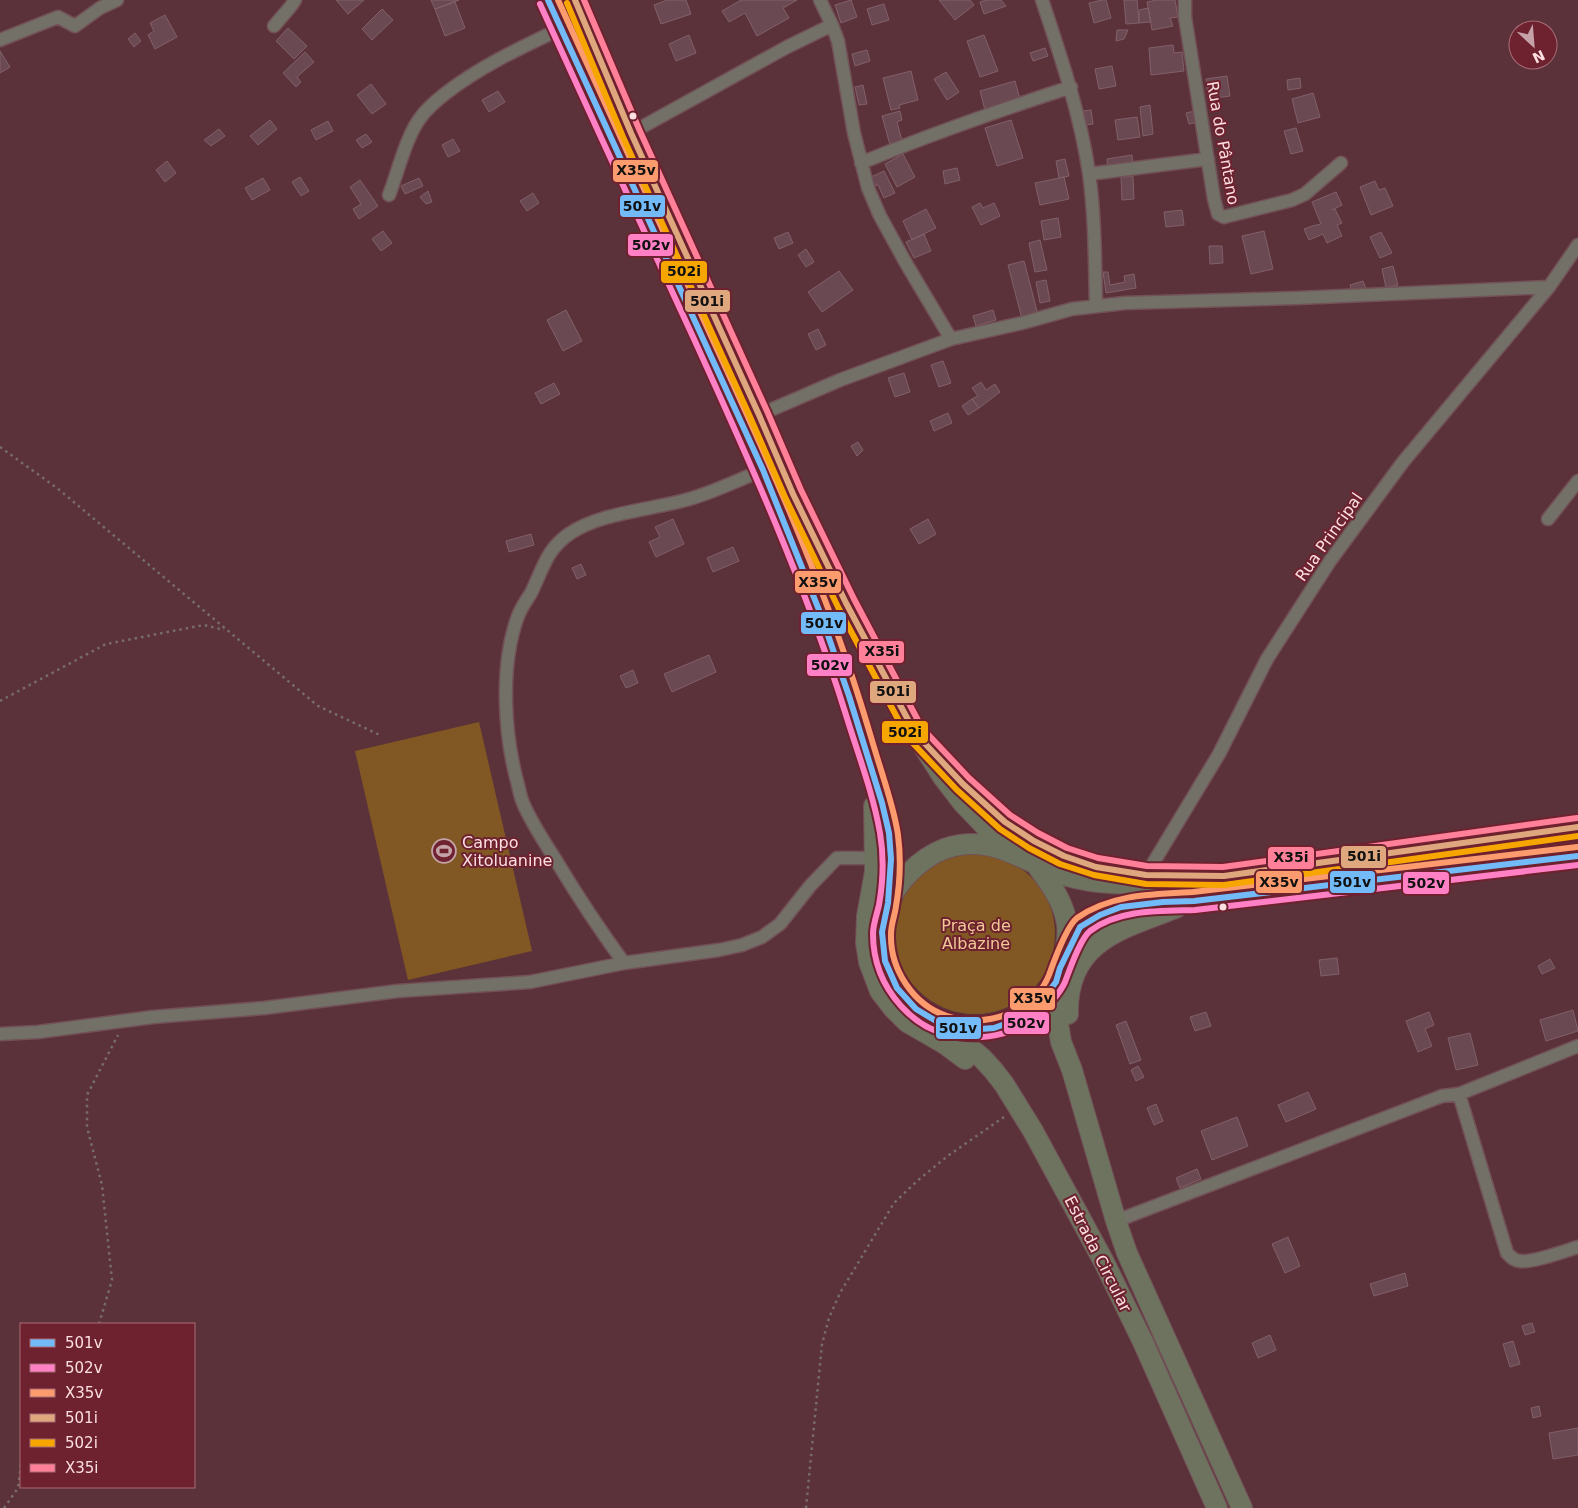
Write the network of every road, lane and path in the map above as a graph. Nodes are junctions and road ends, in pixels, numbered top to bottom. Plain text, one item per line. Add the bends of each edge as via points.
1 (117, 0) edge
2 (294, 0) edge
3 (548, 0) edge
4 (575, 0) edge
5 (820, 0) edge
6 (1042, 0) edge
7 (1184, 0) edge
8 (832, 25) junction
9 (274, 26) dead end
10 (560, 29) junction
11 (0, 40) edge
12 (1071, 87) junction
13 (631, 133) junction
14 (1208, 159) junction
15 (861, 163) junction
16 (1340, 163) dead end
17 (1089, 174) junction
18 (390, 195) dead end
19 (1576, 252) edge
20 (1549, 287) junction
21 (1096, 306) junction
22 (951, 339) junction
23 (760, 414) junction
24 (0, 447) edge
25 (763, 470) junction
26 (1578, 482) edge
27 (1548, 519) dead end
28 (225, 630) junction
29 (0, 701) edge
30 (915, 733) junction
31 (382, 736) dead end
32 (874, 776) junction
33 (1578, 827) edge
34 (1578, 856) edge
35 (875, 858) junction
36 (1028, 860) junction
37 (1146, 875) junction
38 (1224, 876) junction
39 (1194, 901) junction
40 (888, 903) junction
41 (624, 963) junction
42 (1058, 975) junction
43 (125, 1021) junction
44 (941, 1024) junction
45 (0, 1034) edge
46 (1578, 1046) edge
47 (1072, 1070) junction
48 (1459, 1094) junction
49 (1014, 1110) junction
50 (1033, 1131) junction
51 (1116, 1221) junction
52 (1578, 1247) edge
53 (99, 1323) edge
54 (20, 1472) edge
55 (4, 1508) edge
56 (806, 1508) edge
57 (1217, 1508) edge
58 (1242, 1508) edge

1 - 11 street via 75,26 58,17
2 - 9 street
3 - 10 main road
4 - 13 main road
5 - 8 street
6 - 12 street
7 - 14 street, Rua do Pântano
8 - 13 street
8 - 15 street via 838,41
10 - 18 street via 498,58 462,80 432,105 413,130
10 - 25 main road
12 - 15 street via 961,124
12 - 17 street
13 - 23 main road
14 - 16 street, Rua do Pântano via 1216,210 1224,217 1292,200 1304,194
14 - 17 street
15 - 22 street via 880,216
17 - 21 street
19 - 20 street, Rua Principal
20 - 21 street
20 - 37 street, Rua Principal via 1403,462 1330,561 1267,659 1219,754
21 - 22 street
22 - 23 street
23 - 30 main road via 793,494
24 - 28 path via 57,488
25 - 32 main road via 822,615
25 - 41 street via 690,499 617,515 589,523 570,533 554,546 546,558 518,615 505,687 512,764 523,802 589,914
26 - 27 street
28 - 29 path via 204,625 106,644
28 - 31 path via 318,706
30 - 36 main road via 963,803 986,827
30 - 37 main road via 963,784 1005,822 1034,841 1096,867
32 - 35 main road
32 - 40 main road via 889,833
33 - 38 main road
34 - 39 main road, Estrada Circular
35 - 41 street via 833,861 780,924 762,937 719,950
35 - 49 main road via 866,943 868,962 880,991 907,1022 972,1064
36 - 38 main road via 1066,876 1100,882 1161,883
36 - 40 main road via 997,847 970,844 944,849 920,862 901,880
36 - 42 main road via 1058,895 1066,920 1067,944
37 - 38 main road
39 - 42 main road, Estrada Circular via 1121,907 1100,915 1080,927
39 - 47 main road via 1122,928 1100,941 1084,957 1073,976 1068,1001
40 - 44 main road via 882,932 884,961 896,988 916,1010
41 - 43 street via 530,982 398,991
42 - 44 main road via 1040,1003 1018,1019 994,1028 967,1030
42 - 47 main road, Estrada Circular via 1058,1025
43 - 45 street
43 - 53 path via 87,1095 87,1127 102,1184 112,1280
44 - 50 main road, Estrada Circular via 993,1070
46 - 48 street
47 - 51 main road, Estrada Circular
48 - 51 street via 1442,1096
48 - 52 street via 1507,1253 1520,1262
49 - 50 main road
49 - 56 path via 949,1155 894,1203 840,1293 822,1344
50 - 57 main road, Estrada Circular via 1104,1262
51 - 58 main road, Estrada Circular via 1127,1254
54 - 55 path via 18,1488

